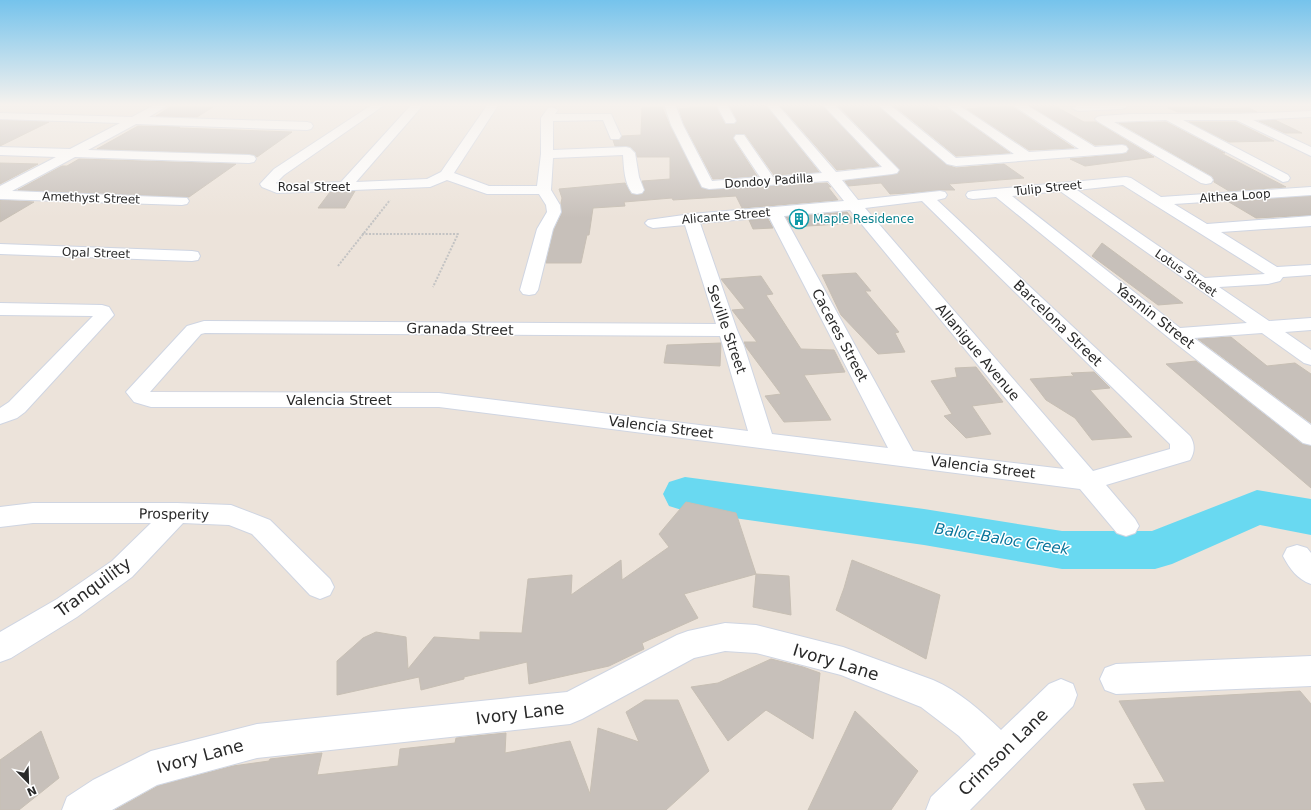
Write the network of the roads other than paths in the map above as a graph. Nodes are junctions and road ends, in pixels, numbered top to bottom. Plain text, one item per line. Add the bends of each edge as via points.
1 (96, 142) edge
2 (324, 142) edge
3 (385, 142) edge
4 (468, 142) edge
5 (548, 142) edge
6 (686, 142) edge
7 (743, 142) edge
8 (803, 142) edge
9 (865, 142) edge
10 (928, 142) edge
11 (1004, 142) edge
12 (1077, 142) edge
13 (1140, 142) edge
14 (1216, 142) edge
15 (1289, 142) edge
16 (1122, 149) dead end
17 (0, 151) edge
18 (1092, 151) junction
19 (1311, 152) edge
20 (73, 154) junction
21 (547, 154) junction
22 (1026, 157) junction
23 (249, 159) dead end
24 (446, 175) junction
25 (831, 177) junction
26 (1283, 178) dead end
27 (1206, 180) dead end
28 (770, 182) junction
29 (1062, 186) junction
30 (344, 187) junction
31 (544, 190) junction
32 (637, 190) dead end
33 (1311, 191) edge
34 (0, 193) edge
35 (1000, 193) junction
36 (973, 195) dead end
37 (934, 196) joint
38 (182, 201) dead end
39 (1160, 201) junction
40 (854, 205) junction
41 (774, 212) junction
42 (691, 219) junction
43 (1311, 221) edge
44 (653, 223) dead end
45 (1204, 228) junction
46 (0, 249) edge
47 (192, 256) dead end
48 (1311, 270) edge
49 (1274, 272) junction
50 (1202, 284) junction
51 (529, 290) dead end
52 (3, 311) edge
53 (1311, 324) edge
54 (1264, 327) junction
55 (727, 330) junction
56 (1176, 334) junction
57 (1311, 359) edge
58 (138, 392) joint
59 (0, 417) edge
60 (1311, 437) edge
61 (762, 439) junction
62 (1182, 454) joint
63 (905, 458) junction
64 (1088, 481) junction
65 (177, 513) junction
66 (0, 517) edge
67 (1126, 526) dead end
68 (320, 587) dead end
69 (0, 648) edge
70 (1311, 671) edge
71 (1116, 679) dead end
72 (1061, 695) dead end
73 (1001, 755) junction
74 (80, 810) edge
75 (944, 810) edge

1 - 20 street
2 - 30 street, Rosal Street via 279,172 267,184 277,189
3 - 30 street
4 - 24 street
5 - 21 street
6 - 28 street, Dondoy Padilla via 707,184
7 - 28 street
8 - 25 street, Allanigue Avenue
9 - 25 street, Dondoy Padilla via 893,169
10 - 22 street via 952,161 960,163
11 - 22 street
12 - 18 street
13 - 27 street
14 - 26 street
15 - 19 street
16 - 18 street
17 - 20 street
18 - 22 street
20 - 23 street
20 - 34 street
21 - 31 street
21 - 32 street via 626,151 629,153 632,177
24 - 30 street, Rosal Street via 430,183
24 - 31 street via 487,190
25 - 28 street, Dondoy Padilla
25 - 40 street, Allanigue Avenue
29 - 35 street, Tulip Street
29 - 39 street, Tulip Street via 1129,182
29 - 50 street, Lotus Street
31 - 51 street via 554,212 545,229
33 - 39 street, Althea Loop
34 - 38 street, Amethyst Street
35 - 36 street, Tulip Street
35 - 56 street, Yasmin Street
37 - 40 street, Alicante Street
37 - 62 street, Barcelona Street via 1182,442
39 - 45 street
40 - 41 street, Alicante Street
40 - 64 street, Allanigue Avenue
41 - 42 street, Alicante Street
41 - 63 street, Caceres Street
42 - 44 street, Alicante Street
42 - 55 street, Seville Street
43 - 45 street
45 - 49 street
46 - 47 street, Opal Street
48 - 49 street
49 - 50 street via 1274,277 1268,279
50 - 54 street, Lotus Street
52 - 59 street via 102,311 105,315 17,407
53 - 54 street
54 - 56 street
54 - 57 street, Lotus Street
55 - 58 street, Granada Street via 215,326 194,330
55 - 61 street, Seville Street
56 - 60 street, Yasmin Street
58 - 61 street, Valencia Street via 142,397 151,400 439,400
61 - 63 street, Valencia Street
62 - 64 street, Valencia Street
63 - 64 street, Valencia Street
64 - 67 street, Allanigue Avenue
65 - 66 street, Prosperity via 33,513
65 - 68 street, Prosperity via 231,515 261,527
65 - 69 street, Tranquility via 122,569 67,608
70 - 71 street
72 - 73 street, Crimson Lane
73 - 74 street, Ivory Lane via 971,724 933,696 843,661 756,639 725,637 688,645 570,708 258,741 151,769
73 - 75 street, Crimson Lane

